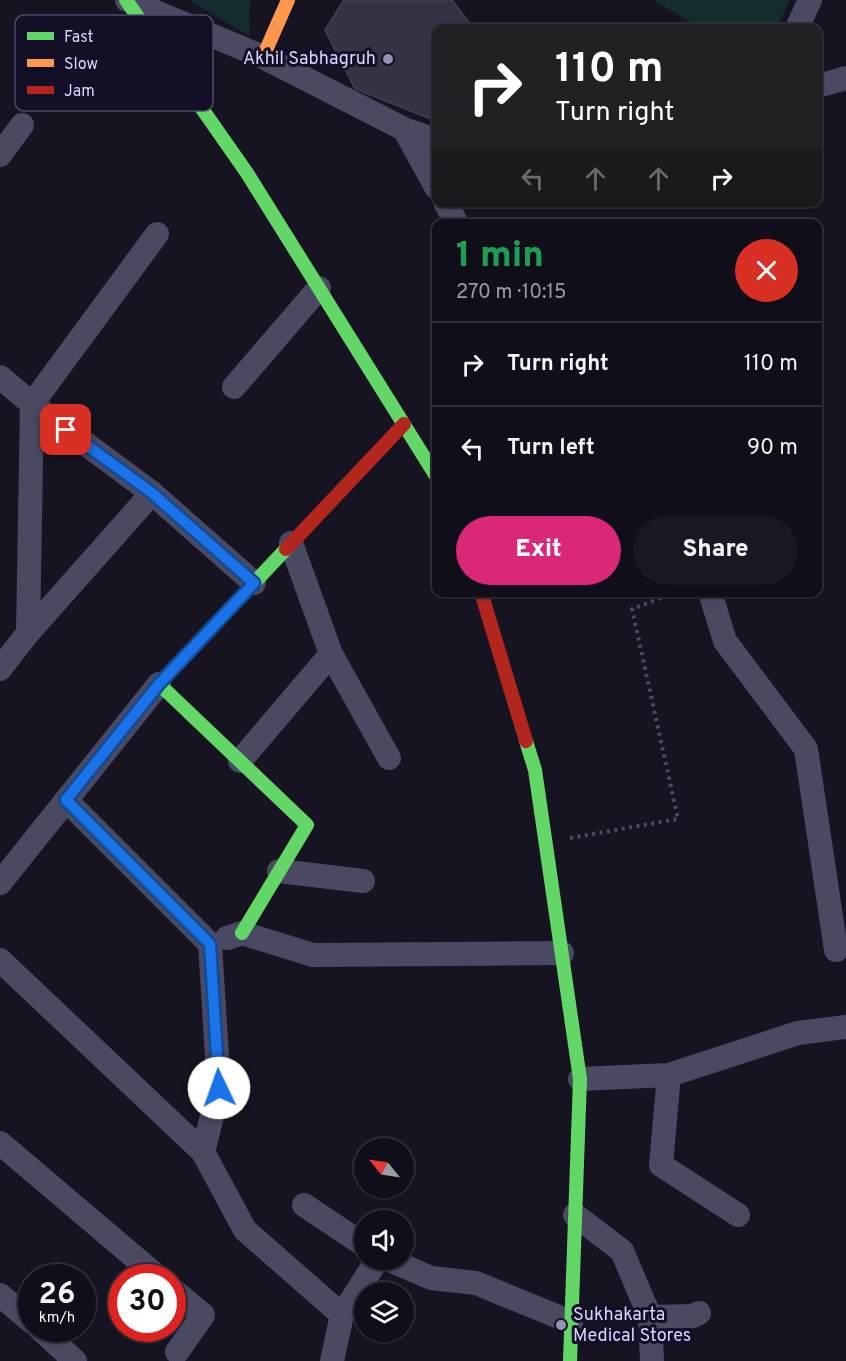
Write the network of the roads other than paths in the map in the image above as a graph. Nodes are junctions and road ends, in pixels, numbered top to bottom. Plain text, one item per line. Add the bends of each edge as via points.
1 (127, 0) edge
2 (288, 0) edge
3 (810, 0) edge
4 (137, 15) edge
5 (163, 15) edge
6 (799, 24) edge
7 (213, 36) edge
8 (263, 57) junction
9 (846, 78) edge
10 (822, 85) edge
11 (204, 111) edge
12 (22, 125) dead end
13 (404, 129) junction
14 (432, 139) edge
15 (0, 155) edge
16 (432, 180) edge
17 (157, 234) dead end
18 (319, 288) junction
19 (0, 377) edge
20 (234, 387) dead end
21 (32, 404) junction
22 (404, 424) junction
23 (432, 470) edge
24 (152, 493) junction
25 (291, 543) junction
26 (254, 583) junction
27 (483, 597) edge
28 (712, 597) edge
29 (28, 633) junction
30 (331, 654) junction
31 (0, 669) edge
32 (159, 684) junction
33 (389, 758) dead end
34 (240, 761) junction
35 (66, 800) junction
36 (279, 871) junction
37 (363, 881) dead end
38 (0, 883) edge
39 (242, 933) junction
40 (210, 944) junction
41 (836, 950) dead end
42 (562, 953) junction
43 (0, 960) edge
44 (846, 1027) edge
45 (669, 1075) junction
46 (580, 1079) junction
47 (0, 1143) edge
48 (203, 1152) junction
49 (304, 1205) dead end
50 (575, 1215) junction
51 (738, 1215) dead end
52 (354, 1238) edge
53 (143, 1264) edge
54 (371, 1270) edge
55 (413, 1270) edge
56 (0, 1295) edge
57 (186, 1301) edge
58 (18, 1310) edge
59 (699, 1313) dead end
60 (342, 1315) junction
61 (650, 1317) junction
62 (571, 1322) junction
63 (54, 1342) edge
64 (179, 1358) edge
65 (75, 1361) edge
66 (332, 1361) edge
67 (570, 1361) edge
68 (652, 1361) edge

1 - 4 main road
1 - 5 street
2 - 8 main road
3 - 6 street
7 - 8 street
8 - 13 street
9 - 10 street
11 - 18 main road
12 - 15 street
13 - 14 street
13 - 16 street
17 - 21 street
18 - 20 street
18 - 22 main road
19 - 21 street
21 - 24 street
21 - 29 street
22 - 23 main road
22 - 25 main road
24 - 26 street
24 - 29 street
25 - 26 main road
25 - 30 street
26 - 32 main road
27 - 42 main road via 536,770
28 - 41 street via 725,641 806,749
29 - 31 street
30 - 33 street
30 - 34 street
32 - 34 main road
32 - 35 street
34 - 36 main road via 307,825
35 - 38 street
35 - 40 street
36 - 37 street
36 - 39 main road
39 - 40 street
39 - 42 street via 313,955
40 - 48 street via 219,1088
42 - 46 main road
43 - 48 street
44 - 45 street via 798,1033
45 - 46 street
45 - 51 street via 662,1165
46 - 50 main road
47 - 53 street
48 - 60 street via 245,1230
49 - 52 street
50 - 61 street via 622,1251
50 - 62 main road
54 - 60 street
55 - 62 street via 431,1278 477,1283
56 - 58 street
57 - 64 street via 203,1316
59 - 61 street
60 - 66 street
61 - 68 street
62 - 67 main road
63 - 65 street

